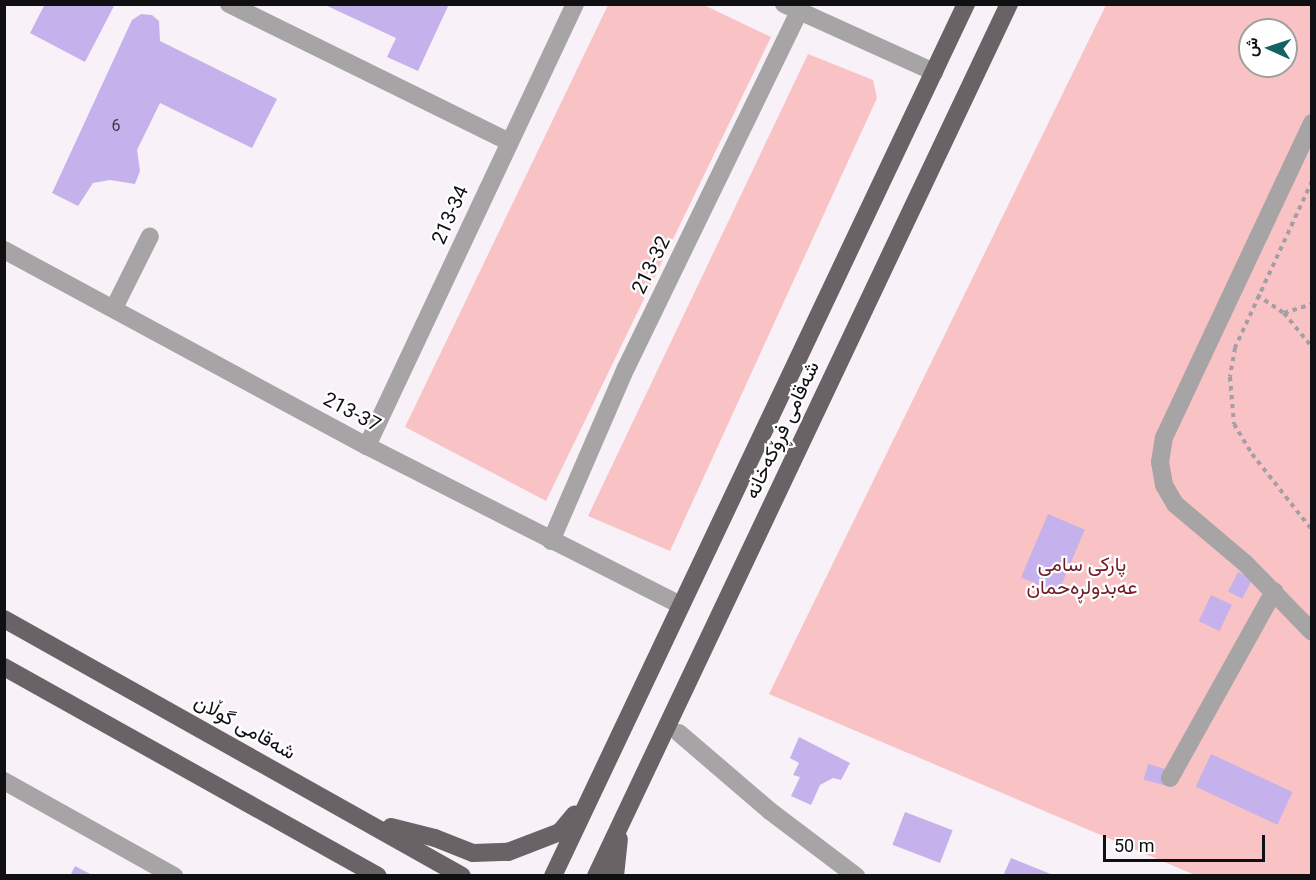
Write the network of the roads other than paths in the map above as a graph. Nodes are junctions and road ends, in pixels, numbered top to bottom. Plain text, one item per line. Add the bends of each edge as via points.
1 (229, 4) edge
2 (576, 4) edge
3 (966, 4) edge
4 (1009, 4) edge
5 (792, 8) edge
6 (934, 72) junction
7 (1311, 123) edge
8 (508, 141) junction
9 (150, 236) dead end
10 (4, 250) edge
11 (114, 308) junction
12 (367, 446) junction
13 (551, 541) junction
14 (1274, 591) junction
15 (681, 605) junction
16 (4, 619) edge
17 (1311, 632) edge
18 (4, 667) edge
19 (680, 733) dead end
20 (1170, 778) dead end
21 (4, 781) edge
22 (589, 797) junction
23 (632, 799) junction
24 (369, 822) junction
25 (354, 863) junction
26 (174, 876) edge
27 (371, 876) edge
28 (378, 876) edge
29 (462, 876) edge
30 (553, 876) edge
31 (596, 876) edge
32 (615, 876) edge
33 (856, 876) edge

1 - 8 street
2 - 8 street, 213-34
3 - 6 main road, شەقامی فڕۆکەخانە
4 - 23 main road, شەقامی فڕۆکەخانە
5 - 6 street
5 - 13 street, 213-32
6 - 15 main road, شەقامی فڕۆکەخانە
7 - 14 street via 1164,437 1160,456 1164,485 1175,504
8 - 12 street, 213-34
9 - 11 street
10 - 11 street, 213-37
11 - 12 street, 213-37
12 - 13 street, 213-37
13 - 15 street, 213-37
14 - 17 street
14 - 20 street
15 - 22 main road, شەقامی فڕۆکەخانە
16 - 24 main road, شەقامی گوڵان
18 - 25 main road
19 - 33 street via 770,811
21 - 26 street
22 - 24 main road via 561,832 508,852 473,853 435,838
22 - 30 main road, شەقامی فڕۆکەخانە
23 - 31 main road, شەقامی فڕۆکەخانە
23 - 32 main road via 617,843
24 - 29 main road, شەقامی گوڵان
25 - 27 main road
25 - 28 main road

